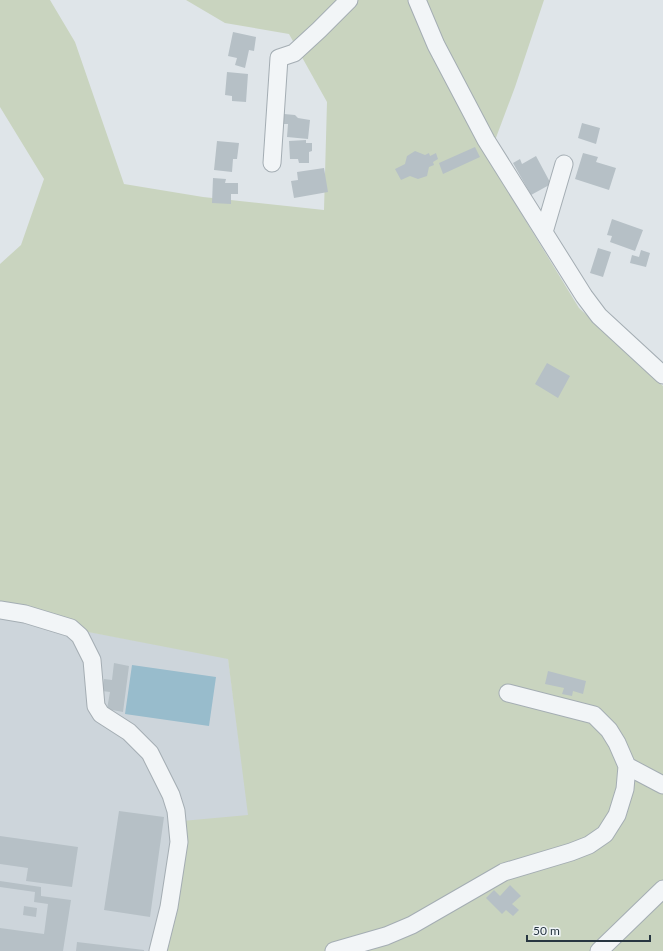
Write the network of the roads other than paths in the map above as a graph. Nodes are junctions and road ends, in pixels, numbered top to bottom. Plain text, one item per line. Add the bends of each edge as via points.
1 (349, 0) edge
2 (417, 0) edge
3 (272, 164) dead end
4 (564, 164) dead end
5 (544, 232) junction
6 (663, 375) edge
7 (0, 610) edge
8 (508, 693) dead end
9 (627, 766) junction
10 (663, 785) edge
11 (663, 889) edge
12 (158, 951) edge
13 (334, 951) edge
14 (599, 951) edge

1 - 3 lane via 294,53 279,58
2 - 5 lane via 436,45 486,140
4 - 5 lane
5 - 6 lane via 599,316
7 - 12 lane via 25,614 71,628 80,636 92,660 96,706 101,714 129,732 150,753 171,796 176,811 179,842 169,907
8 - 9 lane via 594,715 609,730
9 - 10 lane
9 - 13 lane via 625,789 617,816 605,834 589,845 504,872 412,925 386,936
11 - 14 lane

